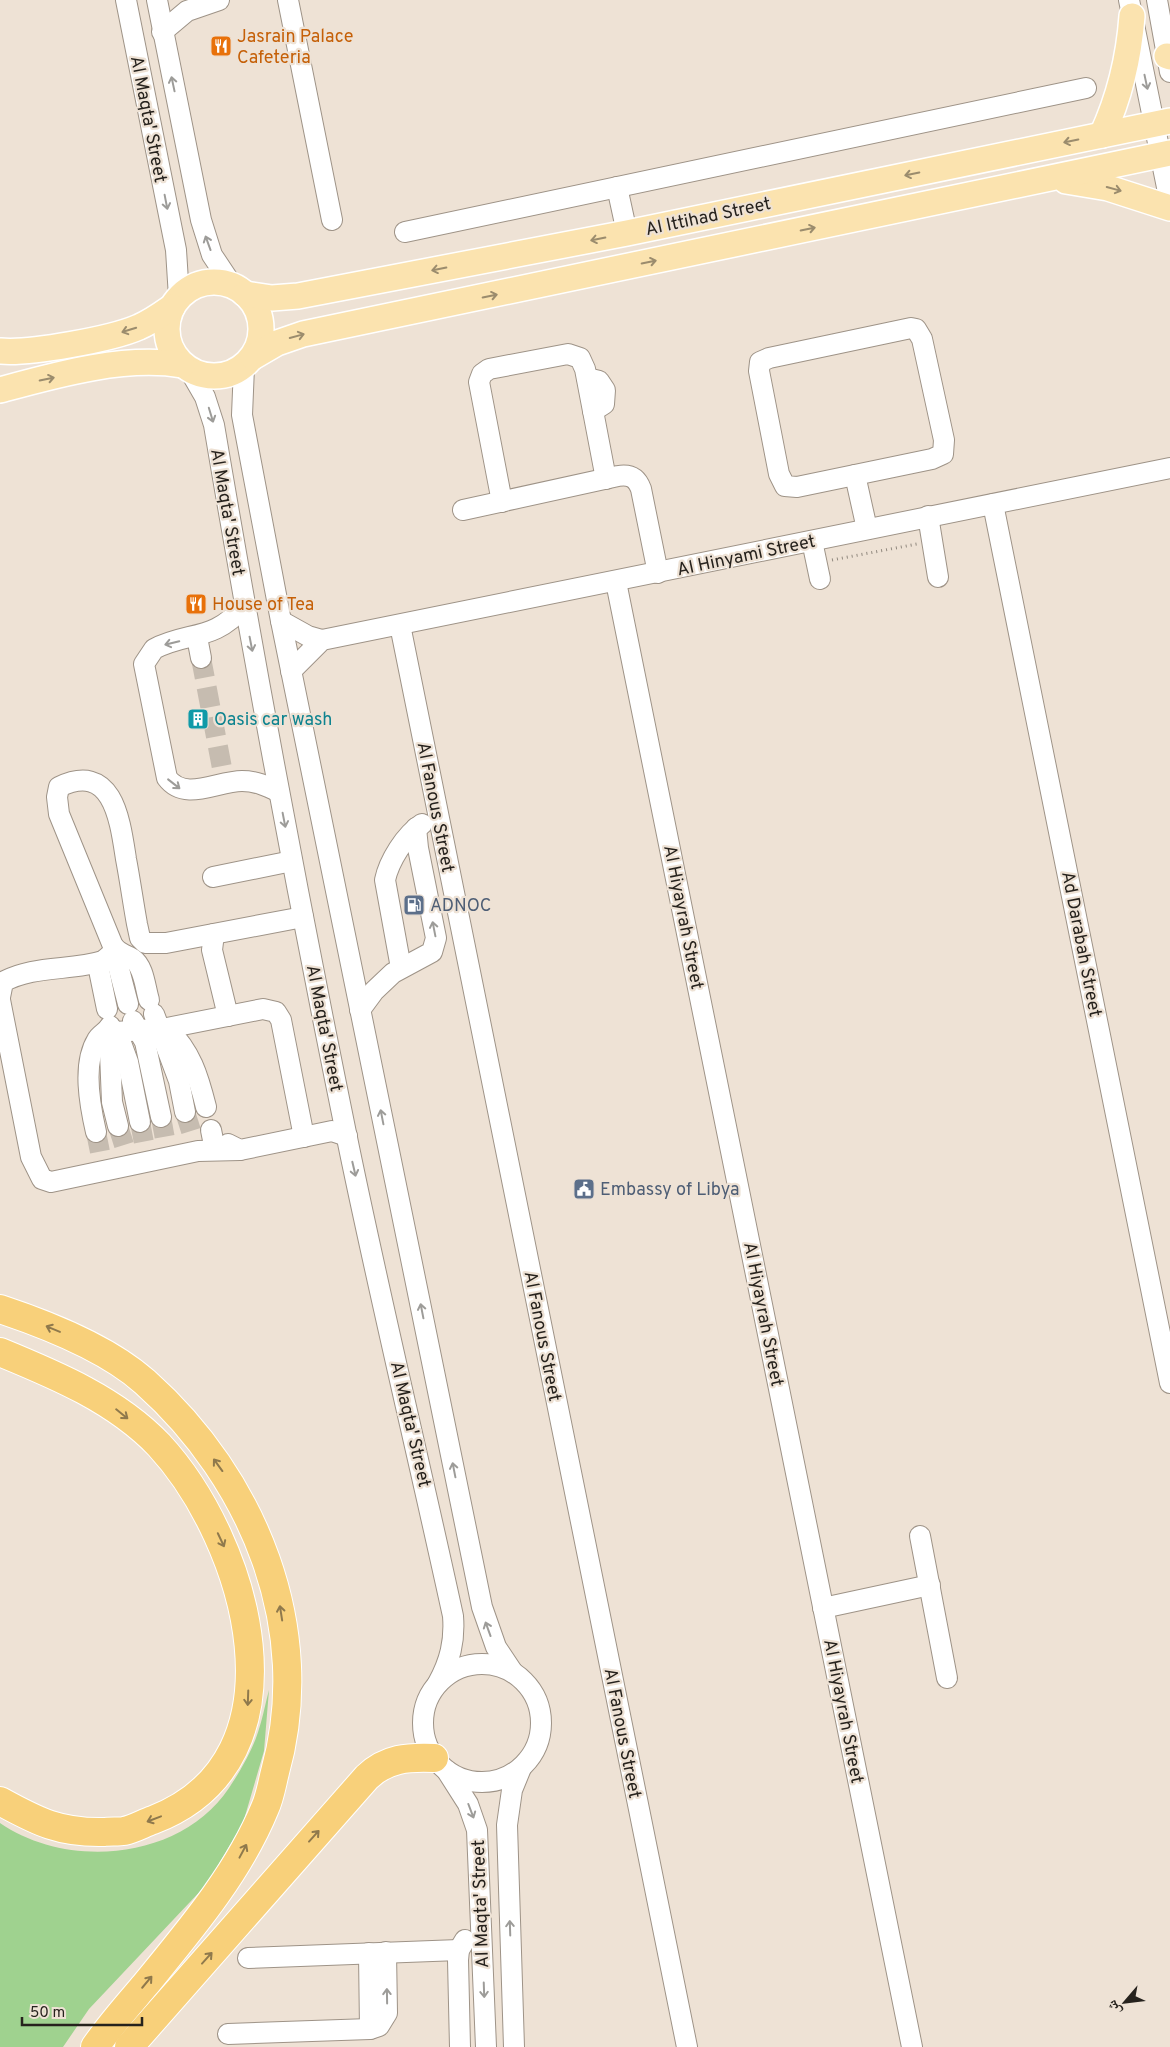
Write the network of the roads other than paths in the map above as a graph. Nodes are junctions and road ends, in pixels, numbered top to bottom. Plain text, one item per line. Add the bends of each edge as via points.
1 (126, 0) edge
2 (157, 0) edge
3 (288, 0) edge
4 (1157, 0) edge
5 (204, 1) edge
6 (1131, 8) edge
7 (162, 32) junction
8 (1169, 62) edge
9 (1086, 88) dead end
10 (1162, 122) edge
11 (1102, 135) junction
12 (1165, 154) edge
13 (1048, 180) junction
14 (618, 187) junction
15 (1170, 202) edge
16 (1170, 208) edge
17 (332, 220) dead end
18 (405, 232) dead end
19 (626, 233) junction
20 (238, 289) junction
21 (175, 302) junction
22 (0, 351) edge
23 (248, 362) junction
24 (186, 368) junction
25 (0, 390) edge
26 (1170, 468) edge
27 (856, 475) junction
28 (606, 478) junction
29 (502, 502) junction
30 (993, 504) junction
31 (463, 510) dead end
32 (928, 516) junction
33 (867, 529) junction
34 (812, 541) junction
35 (818, 571) road end
36 (658, 573) junction
37 (938, 577) dead end
38 (616, 582) junction
39 (244, 606) junction
40 (281, 621) junction
41 (400, 625) junction
42 (197, 637) junction
43 (322, 640) junction
44 (201, 658) tunnel mouth
45 (291, 671) junction
46 (279, 792) junction
47 (438, 818) junction
48 (416, 828) junction
49 (292, 861) junction
50 (213, 877) dead end
51 (303, 917) junction
52 (214, 934) junction
53 (108, 953) junction
54 (406, 966) junction
55 (0, 999) edge
56 (360, 1010) junction
57 (228, 1016) junction
58 (147, 1018) junction
59 (111, 1023) junction
60 (206, 1108) tunnel mouth
61 (185, 1112) tunnel mouth
62 (161, 1117) tunnel mouth
63 (140, 1122) tunnel mouth
64 (118, 1126) tunnel mouth
65 (96, 1132) tunnel mouth
66 (347, 1136) junction
67 (304, 1137) junction
68 (240, 1150) junction
69 (100, 1152) dead end
70 (0, 1309) edge
71 (0, 1352) edge
72 (1170, 1383) edge
73 (920, 1536) dead end
74 (930, 1585) junction
75 (823, 1608) junction
76 (512, 1671) junction
77 (947, 1678) dead end
78 (438, 1683) junction
79 (440, 1764) junction
80 (521, 1768) junction
81 (0, 1801) edge
82 (482, 1926) junction
83 (459, 1950) junction
84 (377, 1953) junction
85 (248, 1958) dead end
86 (228, 2034) dead end
87 (366, 2035) edge
88 (95, 2047) edge
89 (129, 2047) edge
90 (460, 2047) edge
91 (486, 2047) edge
92 (514, 2047) edge
93 (687, 2047) edge
94 (912, 2047) edge

1 -> 21 street, Al Maqta' Street via 176,250
2 - 7 street, Al Maqta' Street
3 - 17 street
4 - 8 street
5 - 7 street via 182,14
6 -> 10 street
6 - 11 main road via 1125,72
20 -> 7 street, Al Maqta' Street via 212,255 201,220
9 - 14 street
10 - 11 main road, Al Ittihad Street
10 - 12 street
11 -> 19 main road, Al Ittihad Street
12 - 13 main road, Al Ittihad Street
12 - 15 street
13 -> 16 main road via 1108,188
23 -> 13 main road, Al Ittihad Street via 277,343 303,334
14 - 18 street
14 - 19 street
19 -> 20 main road, Al Ittihad Street via 285,298 258,297
20 - 21 main road via 218,282 203,283 190,288
20 - 23 main road via 254,304 262,330 259,344
21 -> 22 main road via 151,321 128,331 20,352
21 - 24 main road via 167,322 167,337 172,352
23 - 24 main road via 232,374 218,377 204,376
23 - 40 street, Al Maqta' Street via 242,415
25 -> 24 main road via 124,363 153,361
24 -> 39 street, Al Maqta' Street via 205,397 214,425
26 - 30 street, Al Hinyami Street
27 - 27 street via 943,454 944,440 922,340 916,329 760,362 778,474 785,486 797,487
27 - 33 street
28 - 29 street
28 - 29 street via 582,361 572,354 489,369 482,374 480,386
28 - 36 street via 624,475 639,484
29 - 31 street
30 - 32 street, Al Hinyami Street
30 - 72 street, Ad Darabah Street
32 - 33 street, Al Hinyami Street
32 - 37 street
33 - 34 street, Al Hinyami Street
34 - 35 street
34 - 36 street, Al Hinyami Street
36 - 38 street, Al Hinyami Street
38 - 41 street, Al Hinyami Street
38 - 75 street, Al Hiyayrah Street
39 - 42 street via 228,623
39 -> 46 street, Al Maqta' Street
40 - 43 street
40 - 45 street, Al Maqta' Street
41 - 43 street, Al Hinyami Street
41 - 47 street, Al Fanous Street
42 - 44 street
42 -> 46 street via 159,646 149,653 144,664 166,778 176,787 188,790 224,776
43 - 45 street
45 - 56 street, Al Maqta' Street
46 -> 49 street, Al Maqta' Street
47 - 48 street
47 - 93 street, Al Fanous Street
48 - 54 street via 386,873 385,888
54 -> 48 street via 432,952 436,943
49 - 50 street
49 - 51 street, Al Maqta' Street
51 - 52 street
51 - 66 street, Al Maqta' Street
52 - 53 street via 166,943 145,943 140,938 119,816 102,787 78,779 59,787 59,814
52 - 57 street via 212,950
53 - 55 street via 89,965 12,977 3,982
53 - 58 street via 131,957 140,965
53 - 59 street via 99,970
54 - 56 street via 380,985
55 - 68 street via 26,1138 36,1171 42,1179 50,1182 198,1151
76 -> 56 street, Al Maqta' Street via 493,1641 482,1607
57 - 58 street
57 - 67 street via 263,1009 276,1012 281,1020
58 - 59 street
58 - 60 street via 179,1040 196,1069
58 - 61 street via 179,1081
58 - 62 street via 145,1042
59 - 63 street via 128,1062
59 - 64 street via 112,1102
59 - 65 street via 97,1039 87,1088
66 - 67 street via 332,1131
66 -> 78 street, Al Maqta' Street via 453,1616 452,1651
67 - 68 street
68 - 69 street via 221,1140 202,1136 135,1149 105,1159
88 -> 70 highway via 228,1877 265,1808 284,1738 288,1662 277,1591 253,1527 223,1473 188,1424 144,1380 97,1350 53,1328
71 -> 81 highway via 81,1387 118,1410 159,1445 194,1489 222,1541 242,1599 249,1656 249,1705 233,1754 209,1786 172,1813 124,1831 79,1832 40,1823
73 - 74 street
74 - 75 street
74 - 77 street
75 - 94 street, Al Hiyayrah Street
76 - 78 street via 480,1663 450,1672
76 - 80 street via 534,1694 542,1726 532,1756
78 - 79 street via 428,1697 423,1728 427,1744
79 - 80 street via 460,1778 476,1782 492,1782
79 -> 82 street, Al Maqta' Street via 468,1804 477,1830
89 -> 79 highway via 367,1777 384,1764 409,1757
92 -> 80 street, Al Maqta' Street via 507,1819 512,1790
82 - 83 street via 468,1936
82 -> 91 street, Al Maqta' Street
83 - 84 street
83 - 90 street
84 - 85 street
84 - 87 street
86 - 87 street

